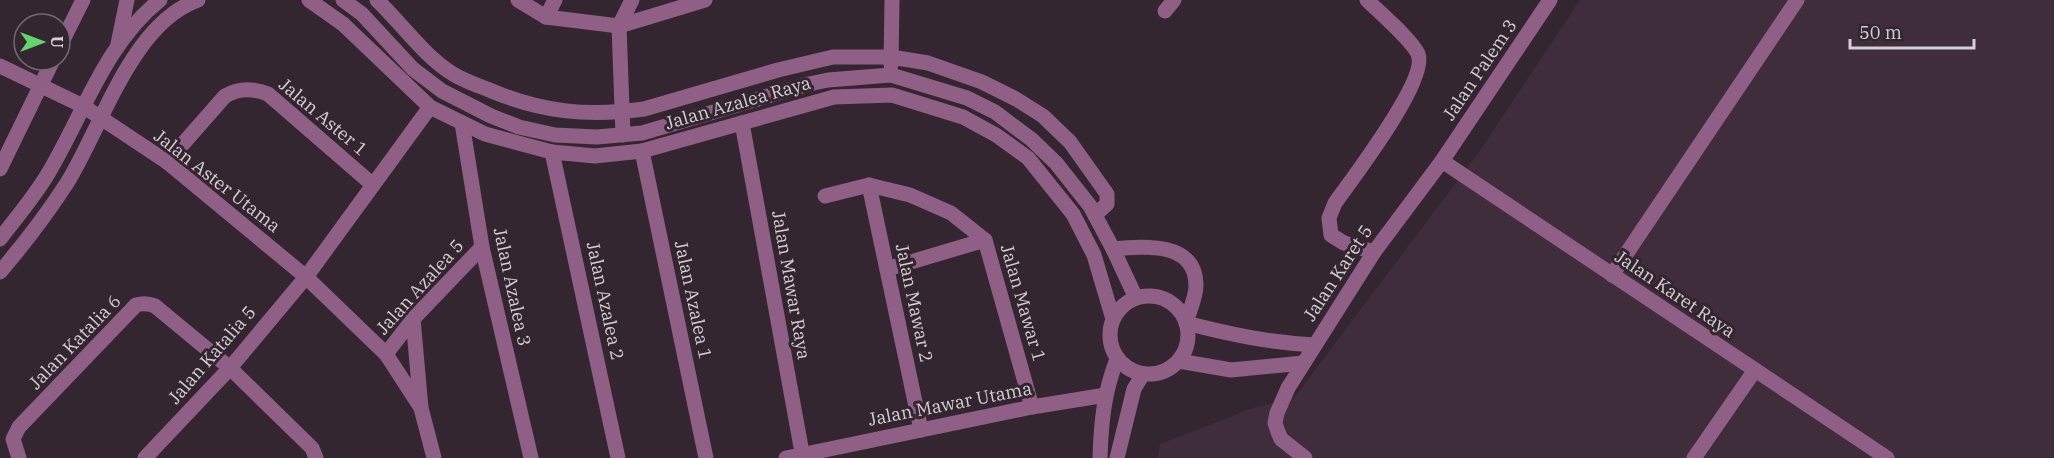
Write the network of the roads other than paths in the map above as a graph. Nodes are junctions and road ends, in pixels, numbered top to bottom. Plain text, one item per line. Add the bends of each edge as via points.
1 (83, 0) edge
2 (126, 0) edge
3 (160, 0) edge
4 (198, 0) edge
5 (309, 0) edge
6 (343, 0) edge
7 (377, 0) edge
8 (518, 0) edge
9 (555, 0) edge
10 (632, 0) edge
11 (705, 0) edge
12 (892, 0) edge
13 (1368, 0) edge
14 (1550, 0) edge
15 (1797, 0) edge
16 (546, 17) junction
17 (72, 22) edge
18 (619, 26) junction
19 (118, 44) junction
20 (891, 57) junction
21 (0, 66) edge
22 (47, 72) edge
23 (453, 74) junction
24 (891, 75) junction
25 (40, 85) junction
26 (442, 91) junction
27 (892, 95) junction
28 (83, 106) junction
29 (430, 107) junction
30 (622, 112) junction
31 (101, 119) junction
32 (462, 123) junction
33 (741, 123) junction
34 (623, 135) junction
35 (642, 151) junction
36 (552, 152) junction
37 (1442, 161) junction
38 (167, 162) junction
39 (0, 169) edge
40 (373, 185) junction
41 (869, 185) junction
42 (825, 196) dead end
43 (1095, 215) junction
44 (0, 239) edge
45 (985, 240) junction
46 (482, 247) junction
47 (1113, 249) junction
48 (1374, 252) junction
49 (887, 269) junction
50 (0, 272) edge
51 (1612, 274) junction
52 (306, 277) junction
53 (1136, 298) junction
54 (413, 319) junction
55 (1113, 319) junction
56 (1186, 323) junction
57 (1315, 345) junction
58 (386, 354) junction
59 (1117, 359) junction
60 (1179, 361) junction
61 (1303, 363) junction
62 (230, 368) junction
63 (1755, 370) junction
64 (1143, 375) junction
65 (1106, 396) junction
66 (1032, 407) junction
67 (421, 408) junction
68 (921, 430) junction
69 (310, 454) edge
70 (802, 456) edge
71 (19, 458) edge
72 (146, 458) edge
73 (434, 458) edge
74 (531, 458) edge
75 (618, 458) edge
76 (706, 458) edge
77 (786, 458) edge
78 (1100, 458) edge
79 (1117, 458) edge
80 (1305, 458) edge
81 (1694, 458) edge
82 (1887, 458) edge

1 - 17 street
2 - 19 street
3 - 19 street
4 - 31 street via 165,20 134,55
5 - 29 street, Jalan Azalea Raya via 343,24
6 - 26 street, Jalan Azalea Raya via 362,14 413,69
7 - 23 street
8 - 16 street
9 - 16 street
10 - 18 street
11 - 18 street
12 - 20 street
13 - 48 street via 1414,48 1420,60 1399,112 1335,202 1329,218 1331,235 1337,240
14 - 37 street, Jalan Palem 3
15 - 51 street
16 - 18 street
18 - 30 street
19 - 28 street
20 - 24 street
20 - 30 street via 833,57 669,103
20 - 43 street via 958,72 1042,116 1070,142 1107,194 1107,204
21 - 25 street, Jalan Aster Utama
22 - 25 street
23 - 26 street
23 - 30 street via 542,109
24 - 27 street
24 - 34 street, Jalan Azalea Raya via 808,84 642,133
24 - 43 street, Jalan Azalea Raya via 967,98 1013,124 1056,163
25 - 28 street, Jalan Aster Utama
25 - 39 street
26 - 34 street, Jalan Azalea Raya via 491,116 531,130 555,135
27 - 33 street, Jalan Azalea Raya via 834,97
27 - 55 street, Jalan Azalea Raya via 963,117 1029,158 1083,232
28 - 31 street, Jalan Aster Utama
28 - 44 street via 48,174
29 - 32 street, Jalan Azalea Raya
29 - 40 street, Jalan Katalia 5
30 - 34 street
31 - 38 street, Jalan Aster Utama
31 - 50 street via 67,183
32 - 36 street, Jalan Azalea Raya via 485,134
32 - 46 street, Jalan Azalea 3
33 - 35 street, Jalan Azalea Raya
33 - 70 street, Jalan Mawar Raya
35 - 36 street, Jalan Azalea Raya via 595,156
35 - 76 street, Jalan Azalea 1
36 - 75 street, Jalan Azalea 2
37 - 48 street, Jalan Karet 5
37 - 51 street, Jalan Karet Raya
38 - 40 street, Jalan Aster 1 via 225,96 235,90 257,89 268,94
38 - 52 street, Jalan Aster Utama
40 - 52 street, Jalan Katalia 5
41 - 42 street, Jalan Mawar 1
41 - 45 street, Jalan Mawar 1 via 930,203 951,213
41 - 49 street, Jalan Mawar 2
43 - 47 street, Jalan Azalea Raya
45 - 49 street
45 - 66 street, Jalan Mawar 1
46 - 54 street, Jalan Azalea 5
46 - 74 street, Jalan Azalea 3
47 - 53 street, Jalan Azalea Raya
47 - 56 street via 1166,248 1184,257 1192,268 1196,287
48 - 57 street, Jalan Karet 5
49 - 68 street, Jalan Mawar 2
51 - 63 street, Jalan Karet Raya
52 - 58 street, Jalan Aster Utama
52 - 62 street, Jalan Katalia 5
53 - 55 street via 1126,303
53 - 56 street via 1166,299
54 - 58 street, Jalan Azalea 5
54 - 67 street
55 - 59 street via 1110,340
56 - 57 street via 1240,337
56 - 60 street via 1187,343
57 - 61 street, Jalan Karet 5
58 - 67 street, Jalan Aster Utama
59 - 64 street
59 - 65 street
60 - 61 street via 1231,370
60 - 64 street via 1162,373
61 - 80 street, Jalan Karet 5 via 1276,413 1275,423 1281,439
62 - 69 street
62 - 71 street, Jalan Katalia 6 via 155,306 136,305 19,427 13,439
62 - 72 street, Jalan Katalia 5
63 - 81 street
63 - 82 street, Jalan Karet Raya
64 - 79 street via 1134,389
65 - 66 street, Jalan Mawar Utama
65 - 78 street
66 - 68 street, Jalan Mawar Utama
67 - 73 street
68 - 70 street, Jalan Mawar Utama
70 - 77 street, Jalan Mawar Utama

